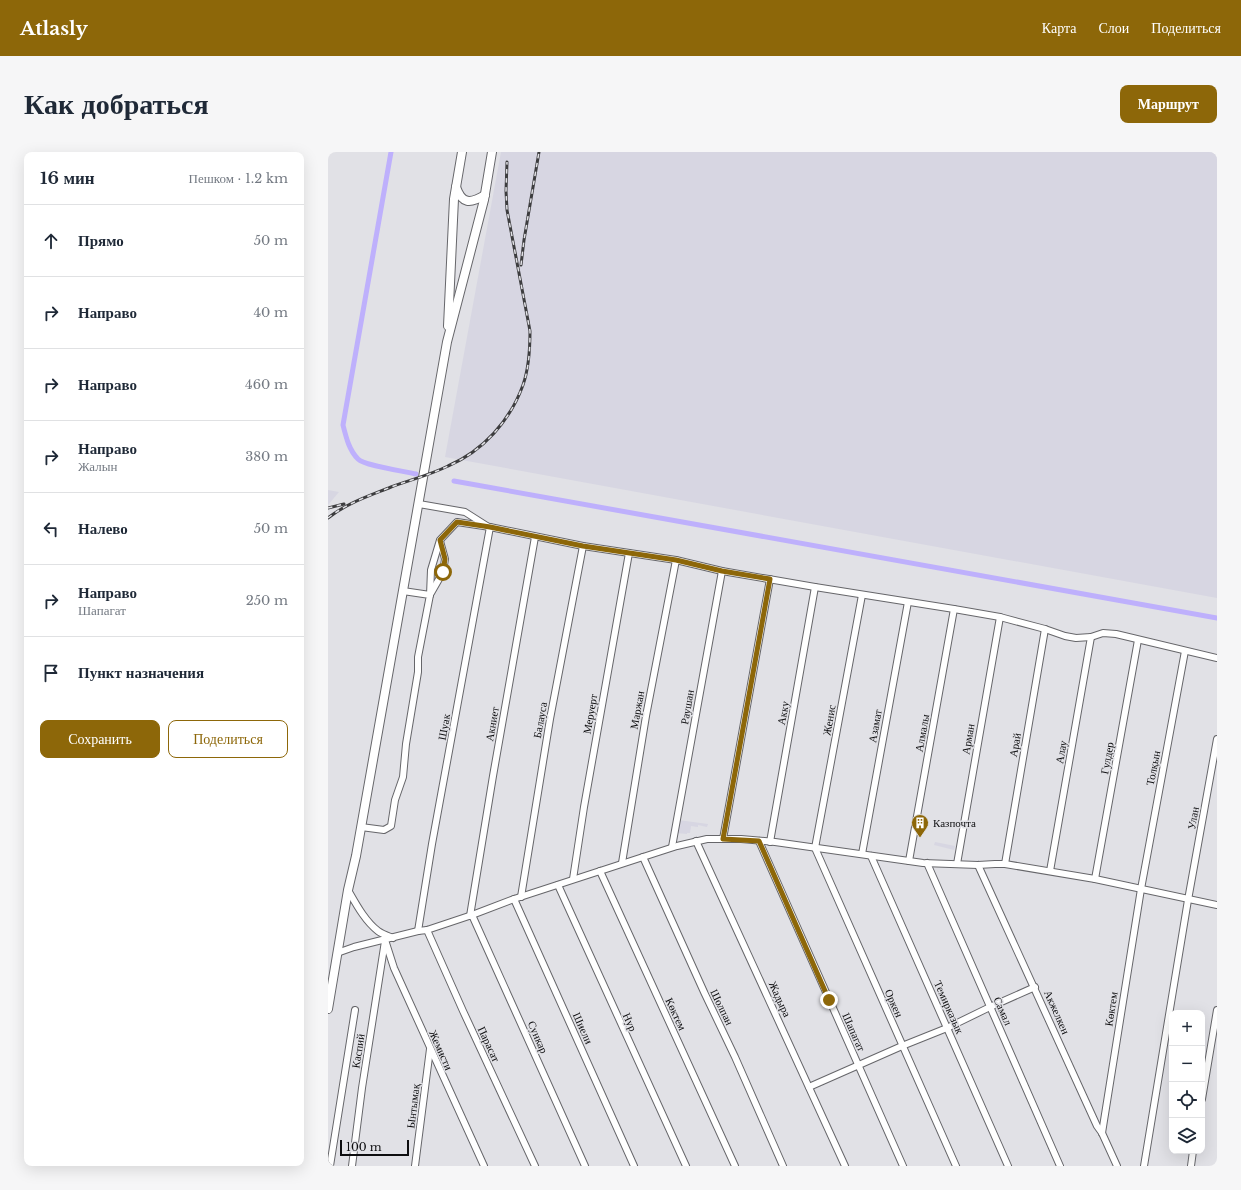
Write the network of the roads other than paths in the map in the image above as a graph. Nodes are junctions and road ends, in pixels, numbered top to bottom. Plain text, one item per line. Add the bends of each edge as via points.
1 (462, 152) edge
2 (492, 152) edge
3 (456, 186) junction
4 (485, 195) junction
5 (447, 342) junction
6 (418, 504) junction
7 (490, 527) junction
8 (535, 536) junction
9 (440, 540) junction
10 (583, 546) junction
11 (629, 553) junction
12 (676, 560) junction
13 (722, 571) junction
14 (770, 579) junction
15 (815, 587) junction
16 (403, 591) junction
17 (430, 595) junction
18 (862, 595) junction
19 (908, 602) junction
20 (954, 609) junction
21 (1000, 617) junction
22 (1045, 629) junction
23 (1091, 637) junction
24 (1138, 640) junction
25 (1185, 651) junction
26 (1217, 658) edge
27 (1217, 739) edge
28 (361, 827) junction
29 (723, 839) junction
30 (696, 841) junction
31 (759, 841) junction
32 (770, 842) junction
33 (672, 847) junction
34 (815, 848) junction
35 (862, 854) junction
36 (643, 856) junction
37 (871, 856) junction
38 (908, 861) junction
39 (622, 863) junction
40 (927, 863) junction
41 (957, 864) junction
42 (1005, 864) junction
43 (978, 865) junction
44 (600, 871) junction
45 (1050, 871) junction
46 (1095, 879) junction
47 (573, 880) junction
48 (558, 885) junction
49 (1140, 889) junction
50 (348, 890) junction
51 (521, 897) junction
52 (514, 899) junction
53 (1188, 900) junction
54 (1217, 905) edge
55 (471, 916) junction
56 (427, 930) junction
57 (418, 931) junction
58 (393, 938) junction
59 (385, 940) junction
60 (337, 953) junction
61 (1035, 987) junction
62 (990, 1007) junction
63 (328, 1009) edge
64 (355, 1010) dead end
65 (1217, 1010) edge
66 (947, 1028) junction
67 (902, 1046) junction
68 (430, 1049) junction
69 (858, 1065) junction
70 (1205, 1082) edge
71 (809, 1087) junction
72 (1102, 1133) junction
73 (1193, 1154) edge
74 (330, 1166) edge
75 (352, 1166) edge
76 (415, 1166) edge
77 (484, 1166) edge
78 (535, 1166) edge
79 (585, 1166) edge
80 (634, 1166) edge
81 (686, 1166) edge
82 (735, 1166) edge
83 (783, 1166) edge
84 (845, 1166) edge
85 (903, 1166) edge
86 (956, 1166) edge
87 (1008, 1166) edge
88 (1060, 1166) edge
89 (1117, 1166) edge
90 (1144, 1166) edge
91 (1191, 1166) edge

1 - 3 main road
2 - 4 main road
3 - 4 main road via 461,197 466,200 473,201
3 - 5 main road
4 - 5 main road
5 - 6 main road
6 - 7 street via 465,512
6 - 16 main road
7 - 8 street
7 - 9 street via 457,522
7 - 57 street, Шуак
8 - 10 street
8 - 55 street, Акниет
9 - 17 street via 431,570
9 - 17 street via 445,559 443,572
10 - 11 street
10 - 51 street, Балауса via 550,719
11 - 12 street
11 - 47 street, Меруерт
12 - 13 street
12 - 39 street, Маржан via 646,716
13 - 14 street
13 - 33 street, Раушан
14 - 15 street
14 - 29 street
15 - 18 street
15 - 32 street, Акку
16 - 17 street
16 - 28 main road
17 - 28 street via 418,656 403,777 395,800 391,826 384,830
18 - 19 street
18 - 34 street, Женис
19 - 20 street
19 - 35 street, Азамат
20 - 21 street
20 - 38 street, Алмалы
21 - 22 street
21 - 41 street, Арман
22 - 23 street via 1076,638
22 - 42 street, Арай
23 - 24 street via 1116,634
23 - 45 street, Алау
24 - 25 street
24 - 46 street, Гулдер
25 - 26 street
25 - 49 street, Толқын
27 - 53 street, Улан
28 - 50 main road
29 - 30 street
29 - 31 street
30 - 33 street
30 - 71 street, Жадыра
31 - 32 street
31 - 69 street, Шапагат
32 - 34 street
33 - 36 street
34 - 35 street
34 - 67 street, Оркен
35 - 37 street
36 - 39 street
36 - 83 street, Шолпан
37 - 38 street
37 - 66 street, Темирказык
38 - 40 street
39 - 44 street
40 - 41 street
40 - 62 street, Самал
41 - 43 street
42 - 43 street
42 - 45 street
43 - 61 street, Акжелкен
44 - 47 street
44 - 82 street, Көктем
45 - 46 street
46 - 49 street
47 - 48 street
48 - 51 street
48 - 81 street, Нур
49 - 53 street
49 - 72 street, Көктем
50 - 58 street via 357,907 369,921 379,931
50 - 60 main road
51 - 52 street
52 - 55 street
52 - 80 street, Шиели
53 - 54 street
53 - 90 street, Улан
55 - 56 street
55 - 79 street, Сункар
56 - 57 street
56 - 78 street, Парасат
57 - 58 street
58 - 59 street
59 - 60 street
59 - 68 street, Жемисти via 394,968
59 - 75 street, Каспий
60 - 63 main road
61 - 62 street
61 - 72 street, Акжелкен
62 - 66 street
62 - 88 street, Самал
64 - 74 street
65 - 70 street
66 - 67 street
66 - 87 street, Темирказык
67 - 69 street
67 - 86 street, Оркен
68 - 76 street, Ынтымақ
68 - 77 street, Жемисти
69 - 71 street
69 - 85 street, Шапагат
71 - 84 street, Жадыра
72 - 89 street, Акжелкен
73 - 91 street

